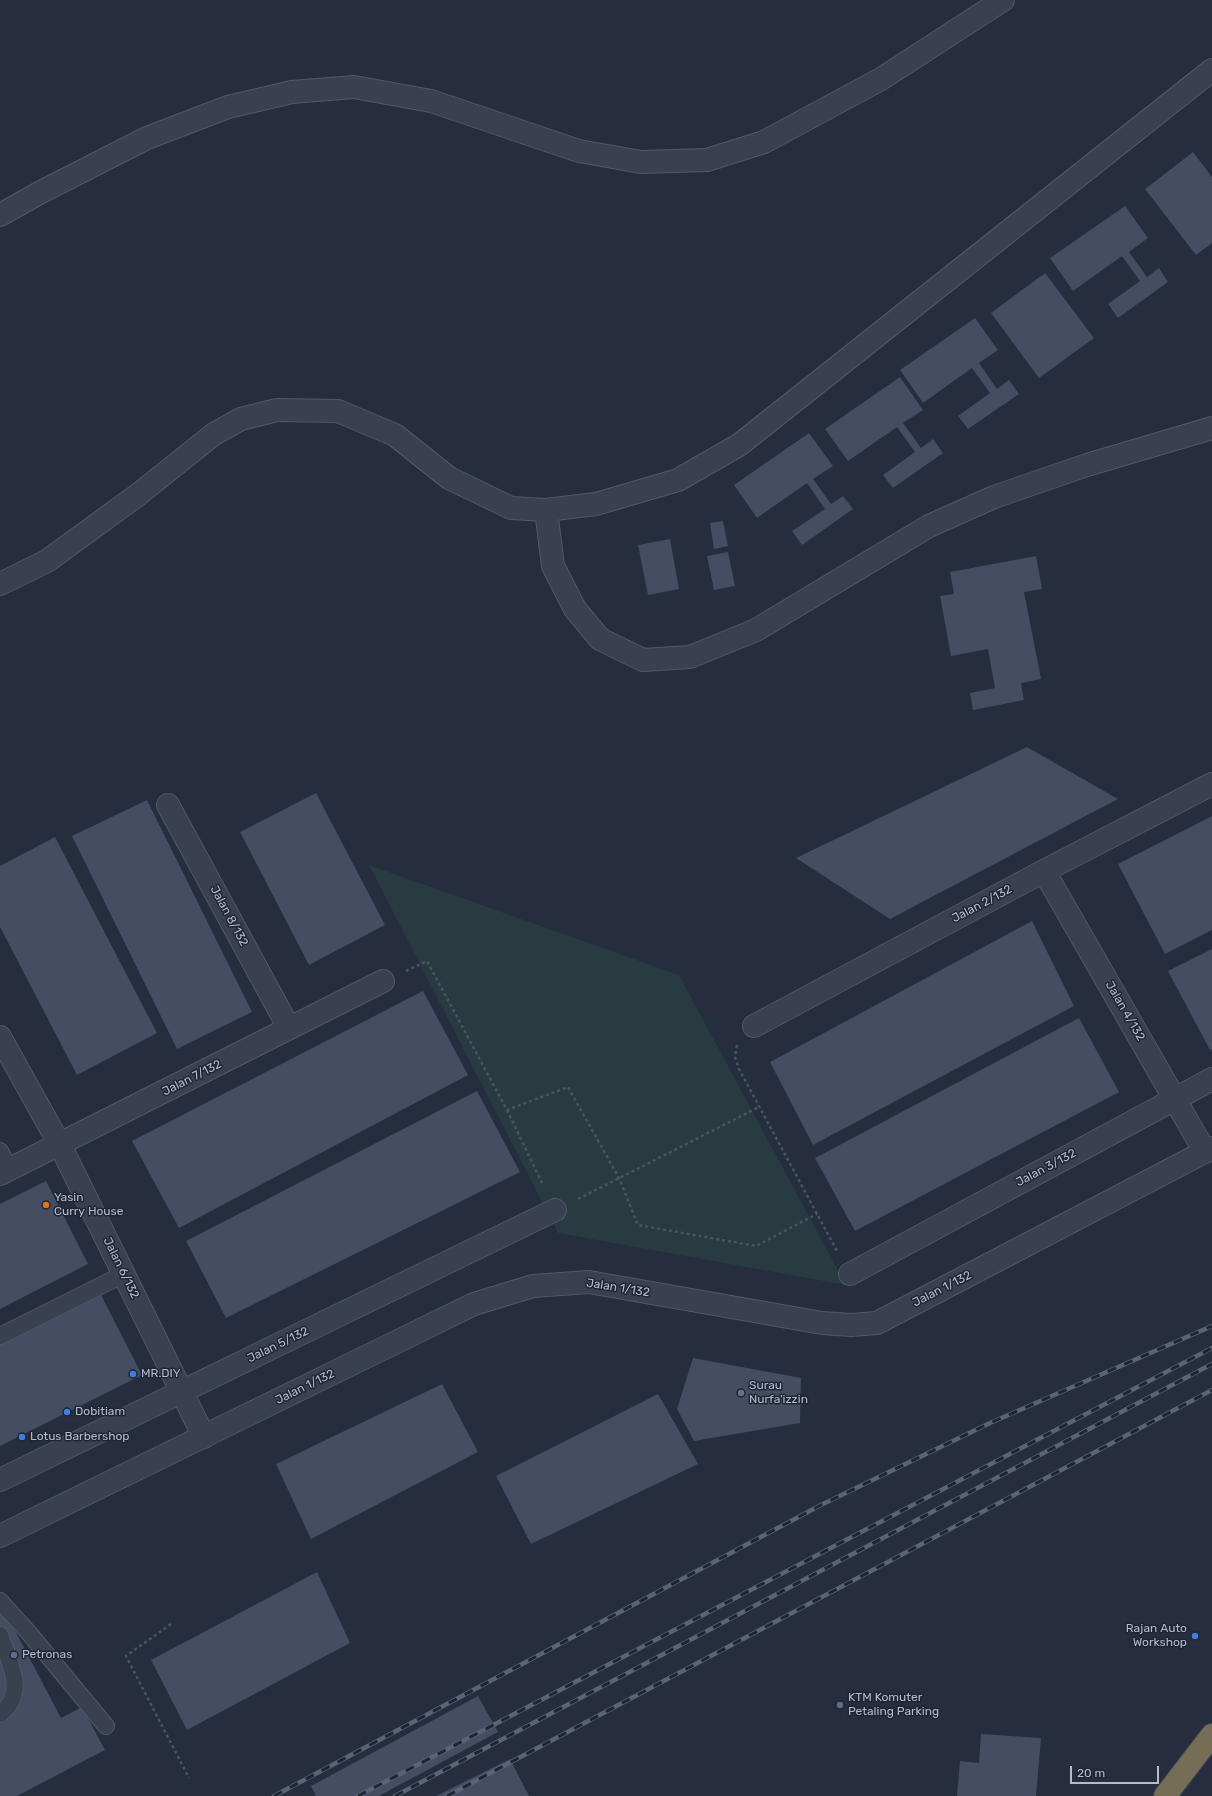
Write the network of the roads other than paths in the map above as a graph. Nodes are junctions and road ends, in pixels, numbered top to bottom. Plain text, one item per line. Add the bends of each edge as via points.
1 (1003, 0) edge
2 (1212, 70) edge
3 (0, 215) edge
4 (1212, 428) edge
5 (546, 510) junction
6 (0, 584) edge
7 (1212, 784) edge
8 (168, 805) dead end
9 (1044, 871) junction
10 (383, 981) road end
11 (754, 1026) road end
12 (289, 1028) junction
13 (0, 1037) edge
14 (1212, 1080) edge
15 (1174, 1099) junction
16 (60, 1145) junction
17 (1209, 1150) edge
18 (3, 1165) edge
19 (555, 1210) road end
20 (124, 1274) junction
21 (850, 1274) road end
22 (0, 1336) edge
23 (182, 1392) junction
24 (204, 1437) junction
25 (0, 1480) edge
26 (5, 1534) edge
27 (0, 1601) edge
28 (0, 1635) edge
29 (0, 1714) edge
30 (106, 1726) dead end
31 (1212, 1735) edge
32 (1166, 1796) edge

1 - 3 street via 881,79 764,142 707,160 640,162 579,151 431,101 354,87 292,92 228,107 146,138
2 - 5 street via 739,445 678,480 596,504
4 - 5 street via 1087,465 994,497 929,526 756,630 690,657 643,660 600,639 575,609 553,566
5 - 6 street via 511,508 449,478 395,435 338,411 277,410 241,420 214,434 47,562
7 - 9 street, Jalan 2/132
8 - 12 street, Jalan 8/132
9 - 11 street, Jalan 2/132
9 - 15 street, Jalan 4/132
10 - 12 street, Jalan 7/132
12 - 16 street, Jalan 7/132
13 - 16 street, Jalan 6/132
14 - 15 street, Jalan 3/132
15 - 17 street, Jalan 4/132
15 - 21 street, Jalan 3/132
16 - 18 street, Jalan 7/132
16 - 20 street, Jalan 6/132
17 - 24 street, Jalan 1/132 via 877,1323 822,1324 589,1282 533,1286 474,1304
19 - 23 street, Jalan 5/132
20 - 22 lane
20 - 23 street, Jalan 6/132
23 - 24 street, Jalan 6/132
23 - 25 street, Jalan 5/132
24 - 26 street, Jalan 1/132
27 - 30 lane via 29,1632
28 - 29 lane via 16,1686 14,1698 8,1708
31 - 32 highway

